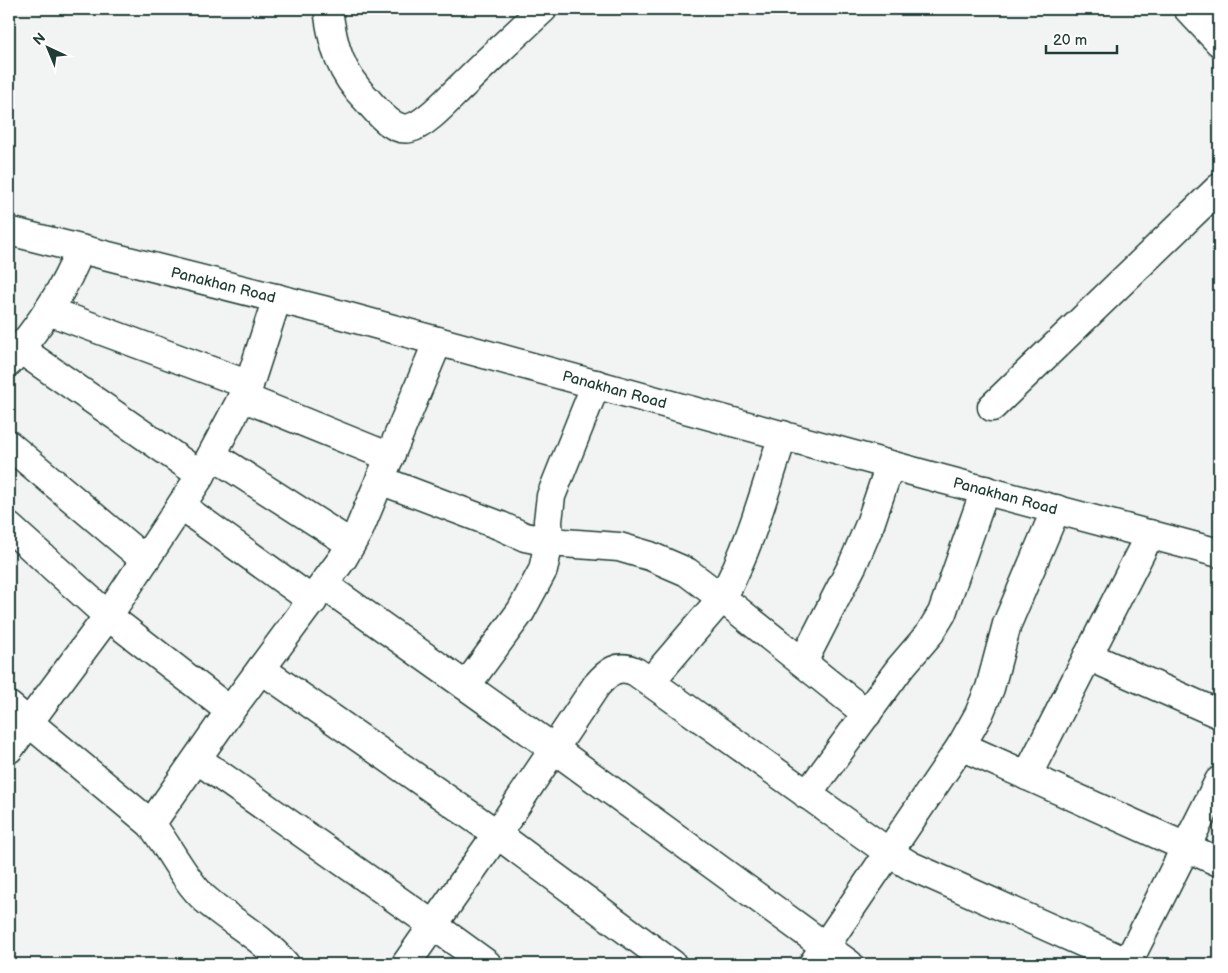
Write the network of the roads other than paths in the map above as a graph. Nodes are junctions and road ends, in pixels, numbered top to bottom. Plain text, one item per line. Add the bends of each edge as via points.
1 (328, 9) edge
2 (542, 9) edge
3 (1188, 9) edge
4 (1219, 42) edge
5 (1219, 188) edge
6 (9, 231) edge
7 (80, 250) junction
8 (278, 298) junction
9 (49, 311) junction
10 (438, 341) junction
11 (15, 356) edge
12 (596, 384) junction
13 (246, 391) junction
14 (992, 408) dead end
15 (782, 435) junction
16 (9, 445) edge
17 (206, 465) junction
18 (890, 465) junction
19 (385, 468) junction
20 (985, 490) junction
21 (180, 506) junction
22 (1056, 509) junction
23 (9, 527) edge
24 (1150, 534) junction
25 (549, 542) junction
26 (351, 544) junction
27 (1219, 553) edge
28 (145, 560) junction
29 (318, 593) junction
30 (722, 598) junction
31 (108, 616) junction
32 (1088, 656) junction
33 (803, 662) junction
34 (261, 669) junction
35 (650, 682) junction
36 (466, 686) junction
37 (230, 711) junction
38 (867, 714) junction
39 (1219, 714) edge
40 (19, 715) edge
41 (961, 746) junction
42 (553, 748) junction
43 (9, 749) edge
44 (197, 759) junction
45 (1028, 776) junction
46 (1219, 781) edge
47 (807, 795) junction
48 (151, 824) junction
49 (496, 834) junction
50 (1186, 847) junction
51 (888, 852) junction
52 (1219, 862) edge
53 (433, 924) junction
54 (819, 955) edge
55 (285, 964) edge
56 (406, 964) edge
57 (486, 964) edge
58 (672, 964) edge
59 (849, 964) edge
60 (1129, 964) edge

1 - 2 street via 336,49 347,77 388,122 410,128 442,105
3 - 4 street
5 - 14 street
6 - 7 street, Panakhan Road
7 - 8 street, Panakhan Road
7 - 9 street via 66,284
8 - 10 street, Panakhan Road
8 - 13 street
9 - 11 street
9 - 13 street
10 - 12 street, Panakhan Road
10 - 19 street
11 - 17 street
12 - 15 street, Panakhan Road
12 - 25 street via 551,496
13 - 17 street
13 - 19 street
15 - 18 street, Panakhan Road
15 - 30 street via 746,548
16 - 28 street
17 - 21 street
17 - 26 street
18 - 20 street, Panakhan Road
18 - 33 street via 870,524
19 - 25 street via 525,537
19 - 26 street
20 - 22 street, Panakhan Road
20 - 38 street via 942,613
21 - 28 street
21 - 29 street
22 - 24 street, Panakhan Road
22 - 41 street via 1007,624 990,688
23 - 31 street
24 - 27 street, Panakhan Road
24 - 32 street
25 - 30 street via 619,547 650,556 687,572
25 - 36 street via 543,570 534,589
26 - 29 street
28 - 31 street
29 - 34 street
29 - 36 street
30 - 33 street
30 - 35 street
31 - 37 street
31 - 40 street
32 - 39 street
32 - 45 street
33 - 38 street
34 - 37 street
34 - 49 street
35 - 42 street via 626,667 604,677
35 - 47 street
36 - 42 street
37 - 44 street
38 - 47 street
40 - 43 street
40 - 48 street
41 - 45 street
41 - 51 street
42 - 49 street
42 - 54 street
44 - 48 street
44 - 53 street
45 - 50 street
46 - 50 street
47 - 51 street
48 - 55 street via 205,899
49 - 53 street
49 - 58 street
50 - 52 street
50 - 60 street
51 - 54 street
51 - 60 street via 911,866
53 - 56 street
53 - 57 street
54 - 59 street

